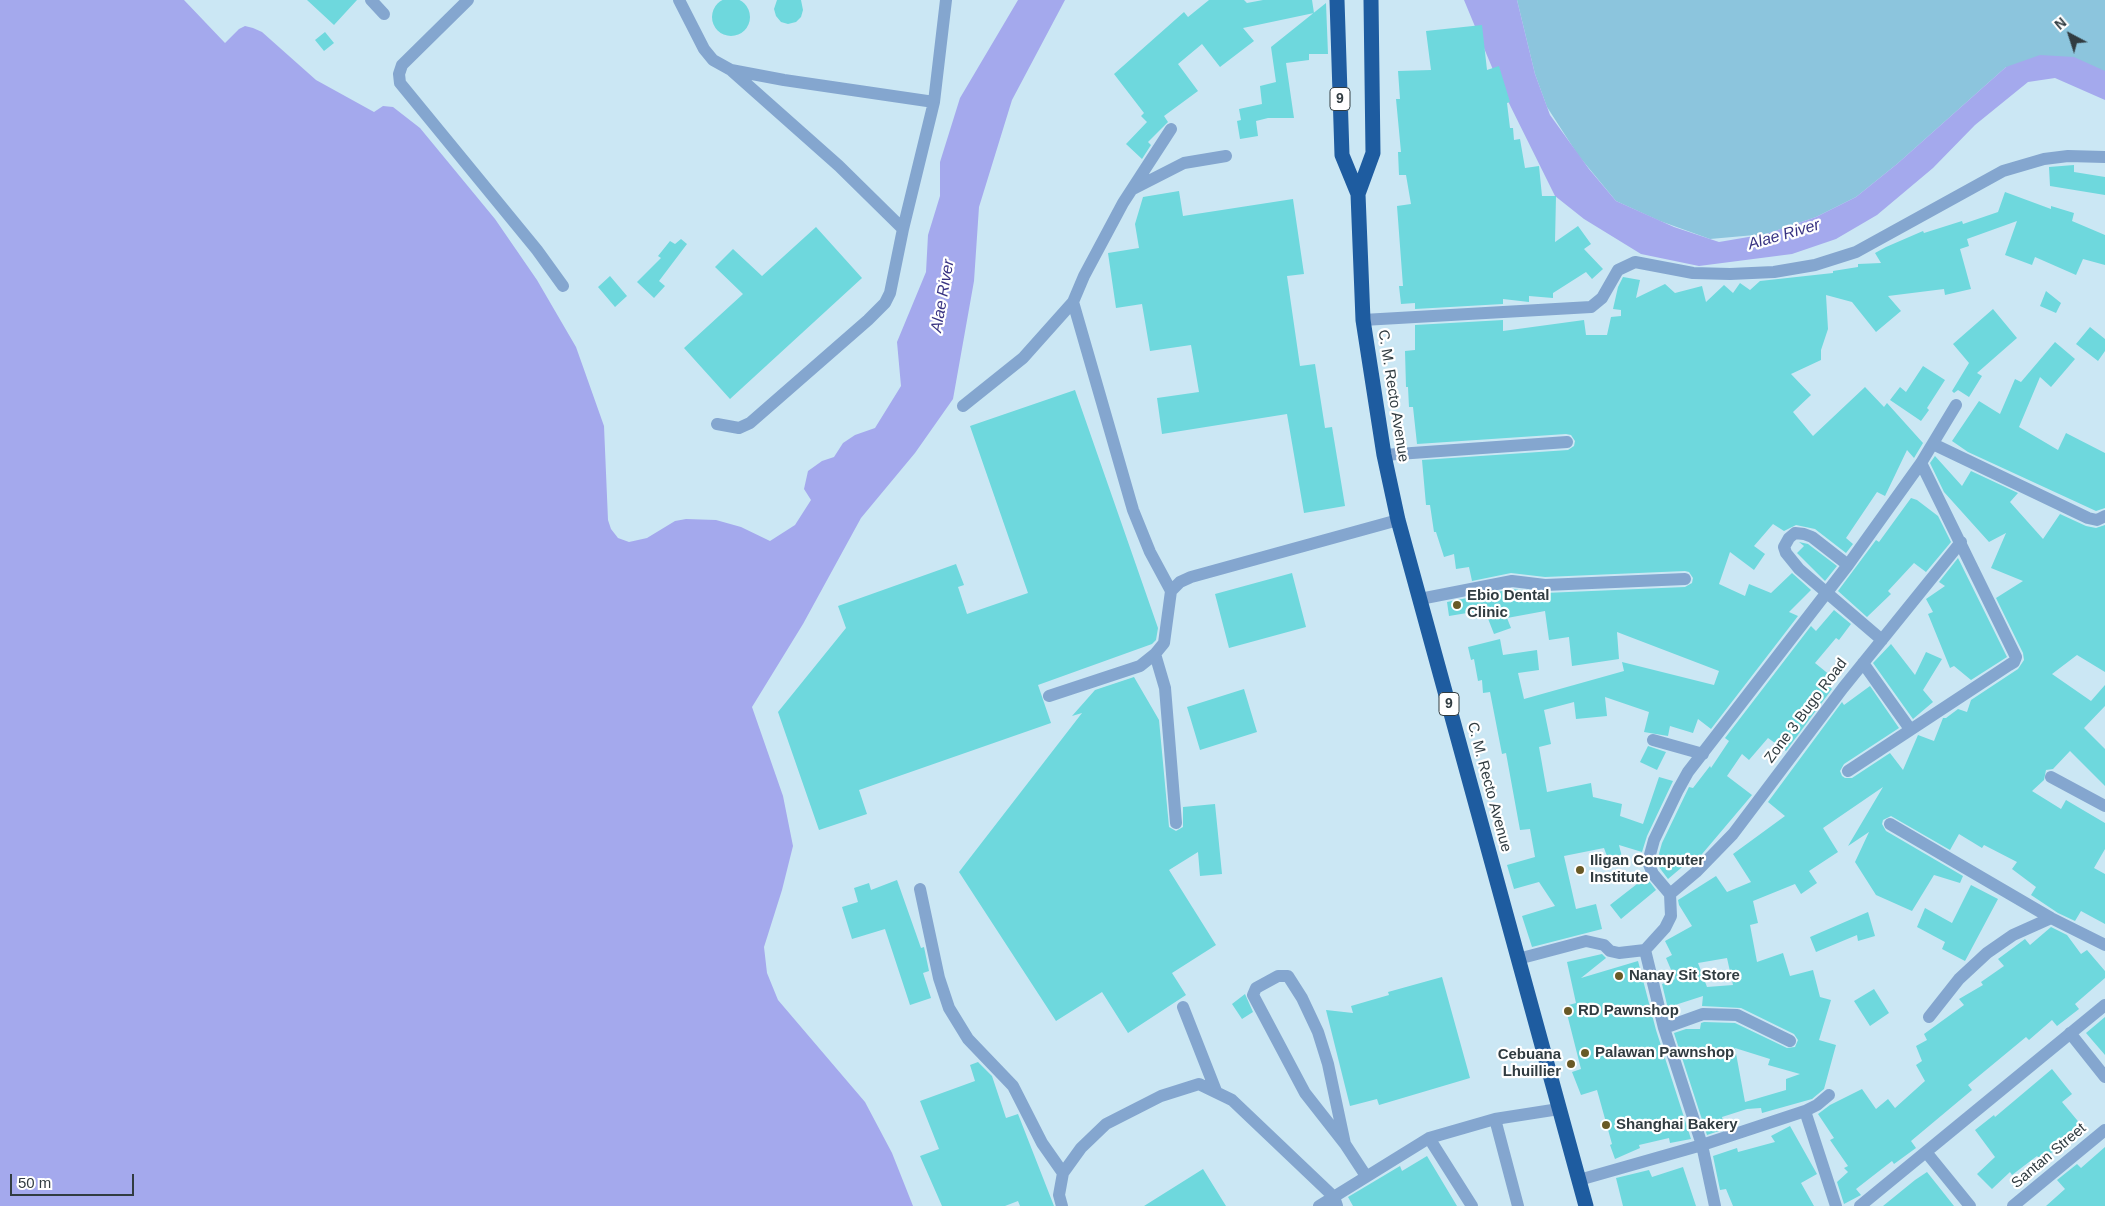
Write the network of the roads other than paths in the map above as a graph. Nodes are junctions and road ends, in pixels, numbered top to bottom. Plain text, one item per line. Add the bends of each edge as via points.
1 (371, 0) edge
2 (468, 0) edge
3 (679, 0) edge
4 (946, 0) edge
5 (1371, 0) edge
6 (1336, 1) edge
7 (384, 14) dead end
8 (731, 70) junction
9 (934, 102) junction
10 (1171, 130) dead end
11 (1226, 156) dead end
12 (2105, 157) edge
13 (1133, 189) junction
14 (1358, 194) junction
15 (903, 229) junction
16 (563, 286) dead end
17 (1074, 302) junction
18 (1363, 320) junction
19 (1956, 405) dead end
20 (963, 406) dead end
21 (717, 424) dead end
22 (1567, 442) dead end
23 (1933, 444) junction
24 (1384, 455) junction
25 (1921, 463) junction
26 (2105, 516) edge
27 (1398, 520) junction
28 (1961, 542) junction
29 (1848, 565) junction
30 (1686, 578) dead end
31 (1171, 591) junction
32 (1828, 593) junction
33 (1420, 599) junction
34 (1882, 640) junction
35 (1155, 654) junction
36 (1863, 663) junction
37 (1049, 696) dead end
38 (1910, 729) junction
39 (1653, 740) dead end
40 (1703, 754) junction
41 (1848, 771) dead end
42 (2051, 777) dead end
43 (2105, 806) edge
44 (1176, 823) dead end
45 (1890, 824) dead end
46 (920, 889) dead end
47 (1670, 894) junction
48 (2051, 918) junction
49 (2105, 945) edge
50 (1645, 950) junction
51 (1518, 960) junction
52 (2105, 1005) edge
53 (1183, 1007) dead end
54 (1930, 1017) dead end
55 (1664, 1028) junction
56 (2070, 1033) junction
57 (1790, 1041) dead end
58 (2105, 1077) edge
59 (1216, 1091) junction
60 (1829, 1095) dead end
61 (1559, 1109) junction
62 (1804, 1111) junction
63 (1495, 1119) junction
64 (2105, 1130) edge
65 (1429, 1138) junction
66 (1345, 1144) junction
67 (1702, 1145) junction
68 (1926, 1152) junction
69 (1063, 1173) junction
70 (1366, 1176) junction
71 (1580, 1180) junction
72 (1336, 1201) edge
73 (1062, 1206) edge
74 (1319, 1206) edge
75 (1472, 1206) edge
76 (1518, 1206) edge
77 (1586, 1206) edge
78 (1715, 1206) edge
79 (1836, 1206) edge
80 (1860, 1206) edge
81 (1970, 1206) edge
82 (2013, 1206) edge

1 - 7 street
2 - 16 street via 402,66 400,83
3 - 8 street via 704,49 713,60
4 - 9 street
5 - 14 highway, C. M. Recto Avenue / 9 via 1373,153
6 - 14 highway, C. M. Recto Avenue / 9 via 1342,155
8 - 9 street
8 - 15 street via 832,159
9 - 15 street
10 - 13 street
11 - 13 street via 1184,163
12 - 18 street via 2044,159 2003,171 1856,252 1815,265 1774,272 1730,274 1692,273 1635,262 1618,270 1602,298 1591,307
13 - 17 street via 1084,276
14 - 18 highway, C. M. Recto Avenue / 9
15 - 21 street via 890,293 884,303 750,422 739,428
17 - 20 street via 1023,358
17 - 31 street via 1133,510
18 - 24 highway, C. M. Recto Avenue / 9
19 - 23 street
22 - 24 street
23 - 25 street
23 - 26 street via 2088,518 2097,520
24 - 27 highway, C. M. Recto Avenue / 9
25 - 28 street
25 - 29 street
27 - 31 street via 1191,576
27 - 33 highway, C. M. Recto Avenue / 9
28 - 34 street, Zone 3 Bugo Road
28 - 38 street via 2016,657 2014,662
29 - 32 street
29 - 32 street via 1812,537 1795,533 1789,538 1784,547 1790,560
30 - 33 street via 1554,585 1512,581
31 - 35 street via 1164,643
32 - 34 street
32 - 40 street
33 - 51 highway, C. M. Recto Avenue / 9
34 - 36 street, Zone 3 Bugo Road
35 - 37 street via 1140,666
35 - 44 street via 1165,688
36 - 38 street
36 - 47 street, Zone 3 Bugo Road via 1733,834
38 - 41 street
39 - 40 street
40 - 47 street via 1678,790 1654,840 1648,862 1653,874
42 - 43 street
45 - 48 street
46 - 69 street via 939,978 949,1008 968,1039 1013,1086 1042,1143
47 - 50 street via 1671,916 1665,928
48 - 49 street
48 - 54 street via 2013,935 1987,953 1959,979
50 - 51 street via 1619,953 1586,941
50 - 55 street
51 - 61 highway, C. M. Recto Avenue / 9
52 - 56 street
53 - 59 street
55 - 57 street via 1703,1014 1737,1015
55 - 67 street
56 - 58 street
56 - 68 street
59 - 69 street via 1199,1084 1161,1096 1106,1124 1081,1148
59 - 72 street via 1232,1100
60 - 62 street
61 - 63 street
61 - 71 highway, C. M. Recto Avenue / 9
62 - 67 street
62 - 79 street
63 - 65 street
63 - 76 street
64 - 82 street, Santan Street
65 - 70 street
65 - 75 street
66 - 66 street via 1318,1032 1288,976 1278,976 1256,988 1253,995 1304,1093
66 - 70 street
67 - 71 street
67 - 78 street
68 - 80 street
68 - 81 street
69 - 73 street via 1059,1195
70 - 72 street
71 - 77 highway, C. M. Recto Avenue / 9
72 - 74 street

